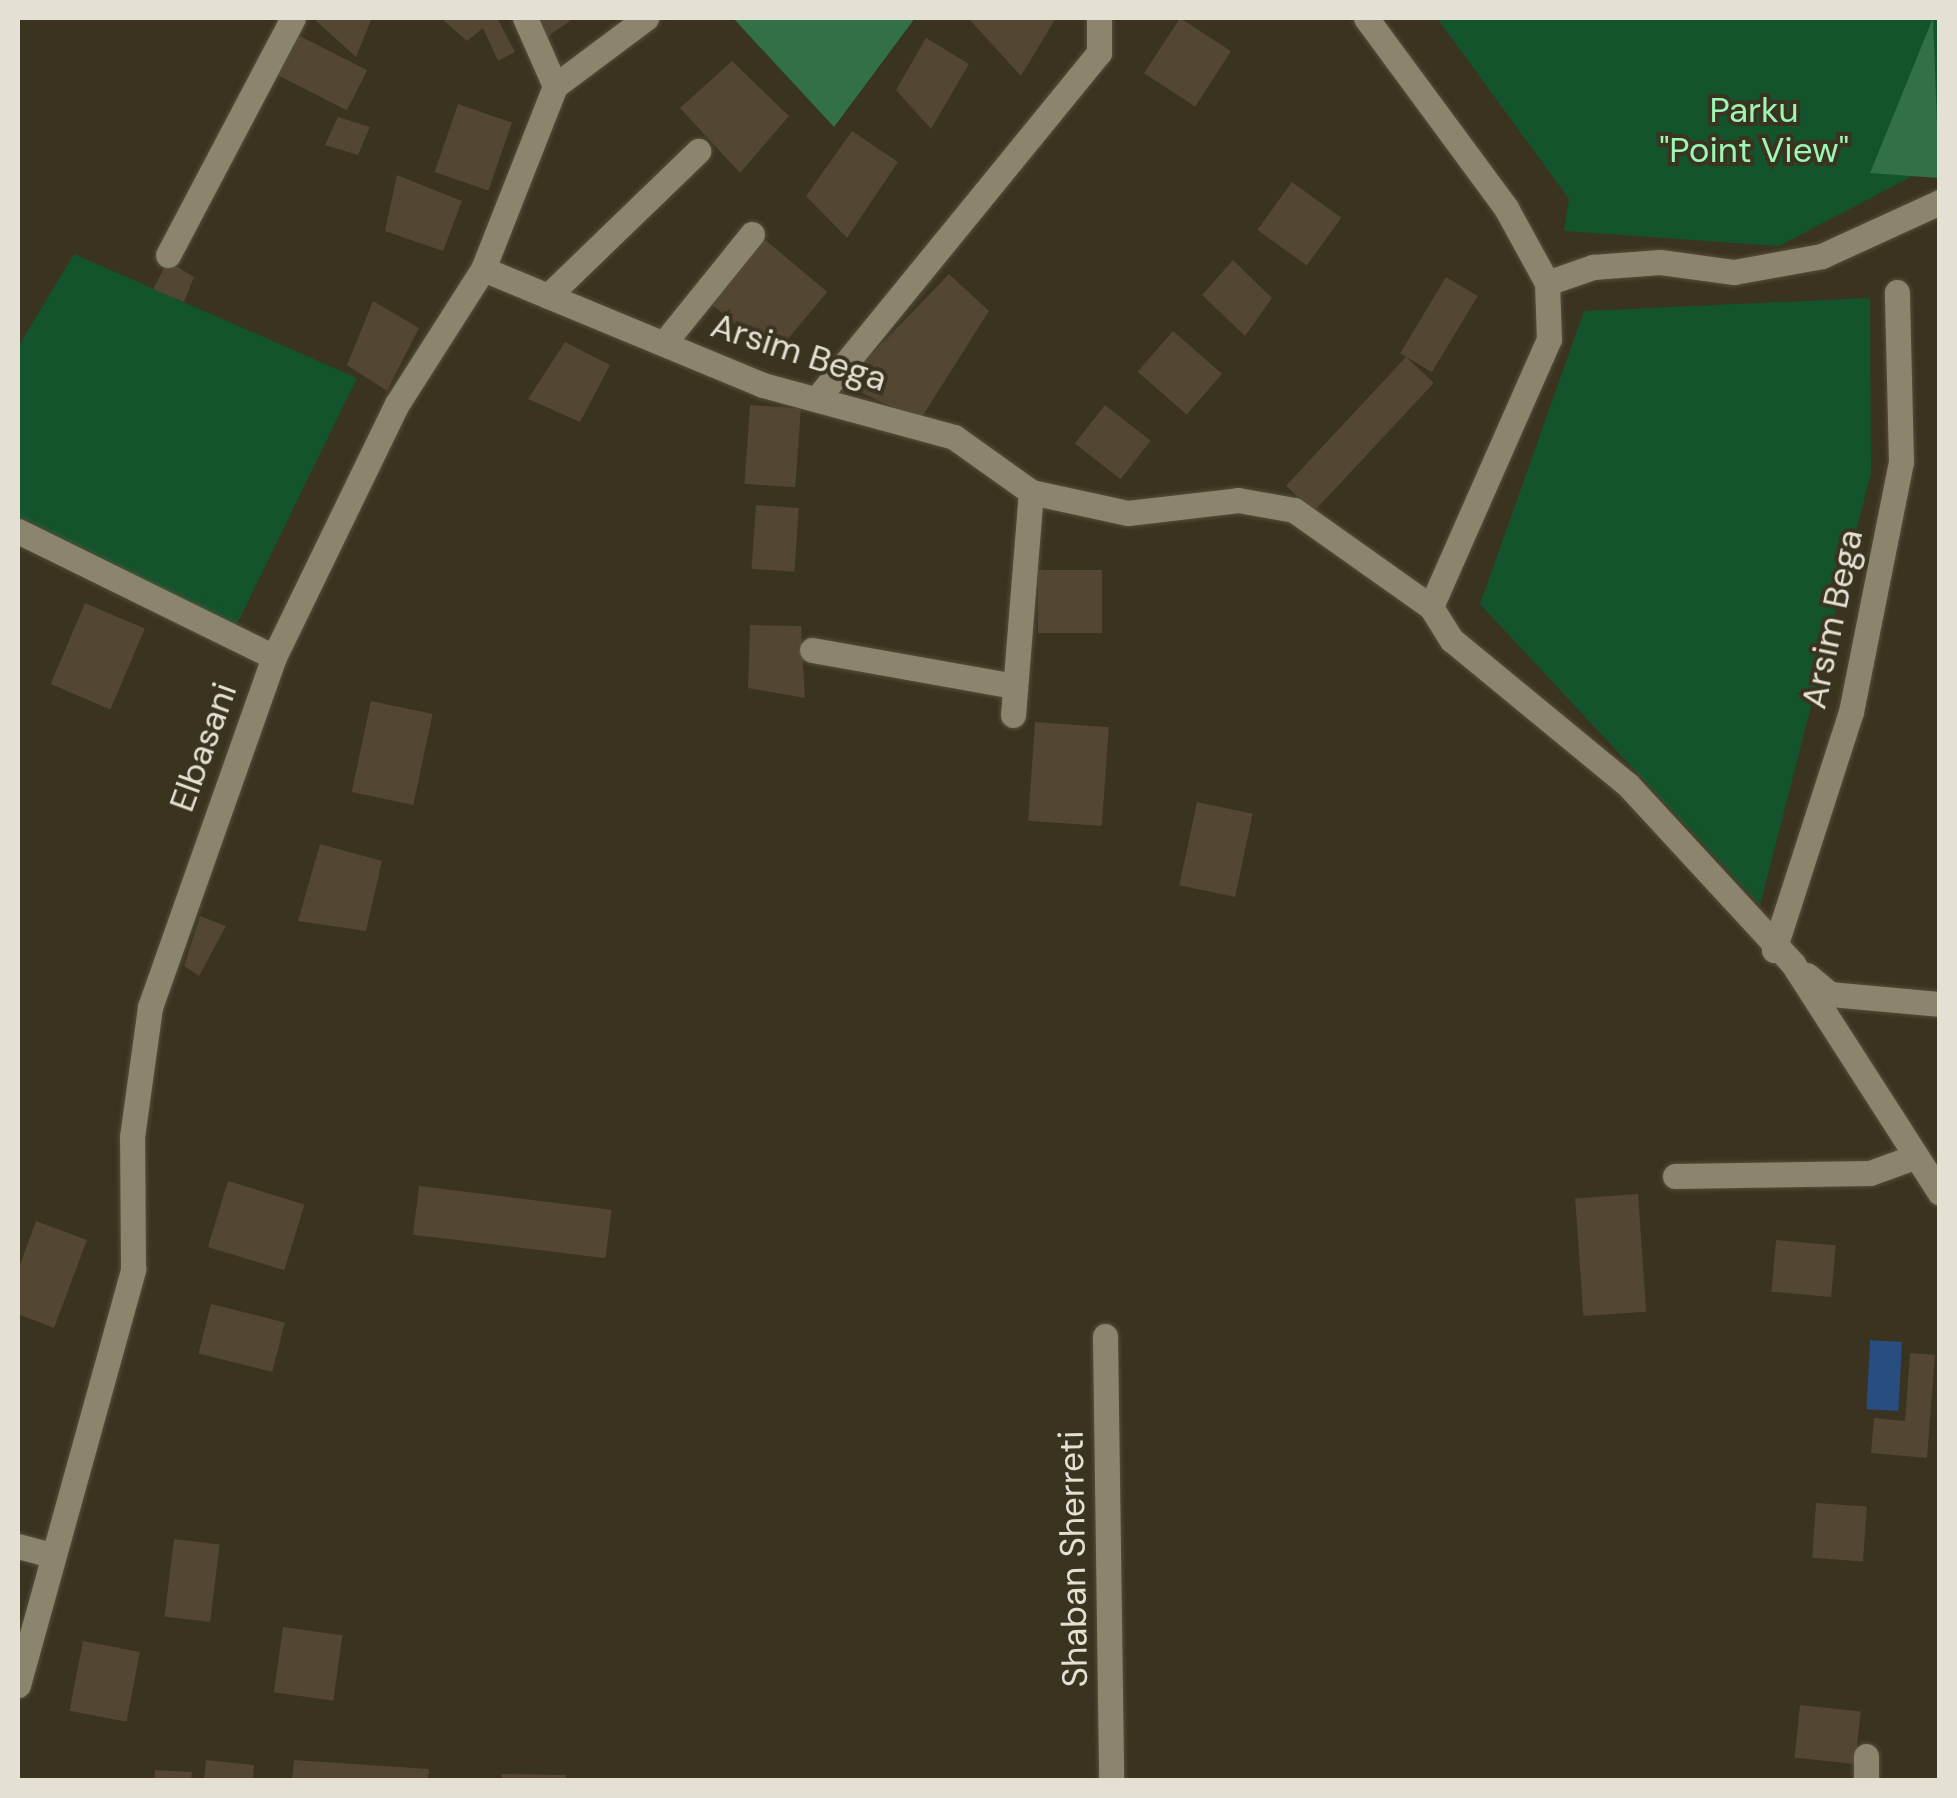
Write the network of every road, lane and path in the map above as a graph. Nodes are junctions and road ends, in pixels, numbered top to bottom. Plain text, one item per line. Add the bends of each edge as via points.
1 (293, 18) edge
2 (525, 18) edge
3 (646, 18) edge
4 (1099, 18) edge
5 (1366, 18) edge
6 (555, 86) junction
7 (698, 151) dead end
8 (1940, 202) edge
9 (752, 234) dead end
10 (168, 255) dead end
11 (482, 269) junction
12 (1547, 283) junction
13 (1897, 292) dead end
14 (548, 296) junction
15 (664, 344) junction
16 (820, 396) junction
17 (1031, 492) junction
18 (18, 532) edge
19 (1431, 607) junction
20 (812, 650) dead end
21 (274, 658) junction
22 (1014, 686) junction
23 (1013, 715) dead end
24 (1784, 957) junction
25 (1940, 1004) edge
26 (1914, 1158) junction
27 (1674, 1176) dead end
28 (1940, 1192) edge
29 (1106, 1336) dead end
30 (18, 1546) edge
31 (52, 1555) junction
32 (18, 1685) edge
33 (1111, 1780) edge

1 - 10 street
2 - 6 street
3 - 6 street
4 - 16 street via 1099,53
5 - 12 street via 1506,208
6 - 11 street, Elbasani
7 - 14 street
8 - 12 street via 1822,256 1734,272 1660,262 1592,266
9 - 15 street
11 - 14 street, Arsim Bega
11 - 21 street, Elbasani via 397,404
12 - 19 street via 1549,339
13 - 24 street, Arsim Bega via 1901,461 1850,712
14 - 15 street, Arsim Bega
15 - 16 street, Arsim Bega via 763,384
16 - 17 street, Arsim Bega via 954,437
17 - 19 street, Arsim Bega via 1128,513 1238,500 1294,510
17 - 22 street
18 - 21 street
19 - 24 street, Arsim Bega via 1452,640 1628,785
20 - 22 street
21 - 31 street, Elbasani via 150,1007 132,1137 132,1269
22 - 23 street
24 - 25 street, Arsim Bega via 1830,994
24 - 26 street, Arsim Bega
26 - 27 street via 1870,1173
26 - 28 street, Arsim Bega
29 - 33 street, Shaban Sherreti
30 - 31 street
31 - 32 street, Elbasani

